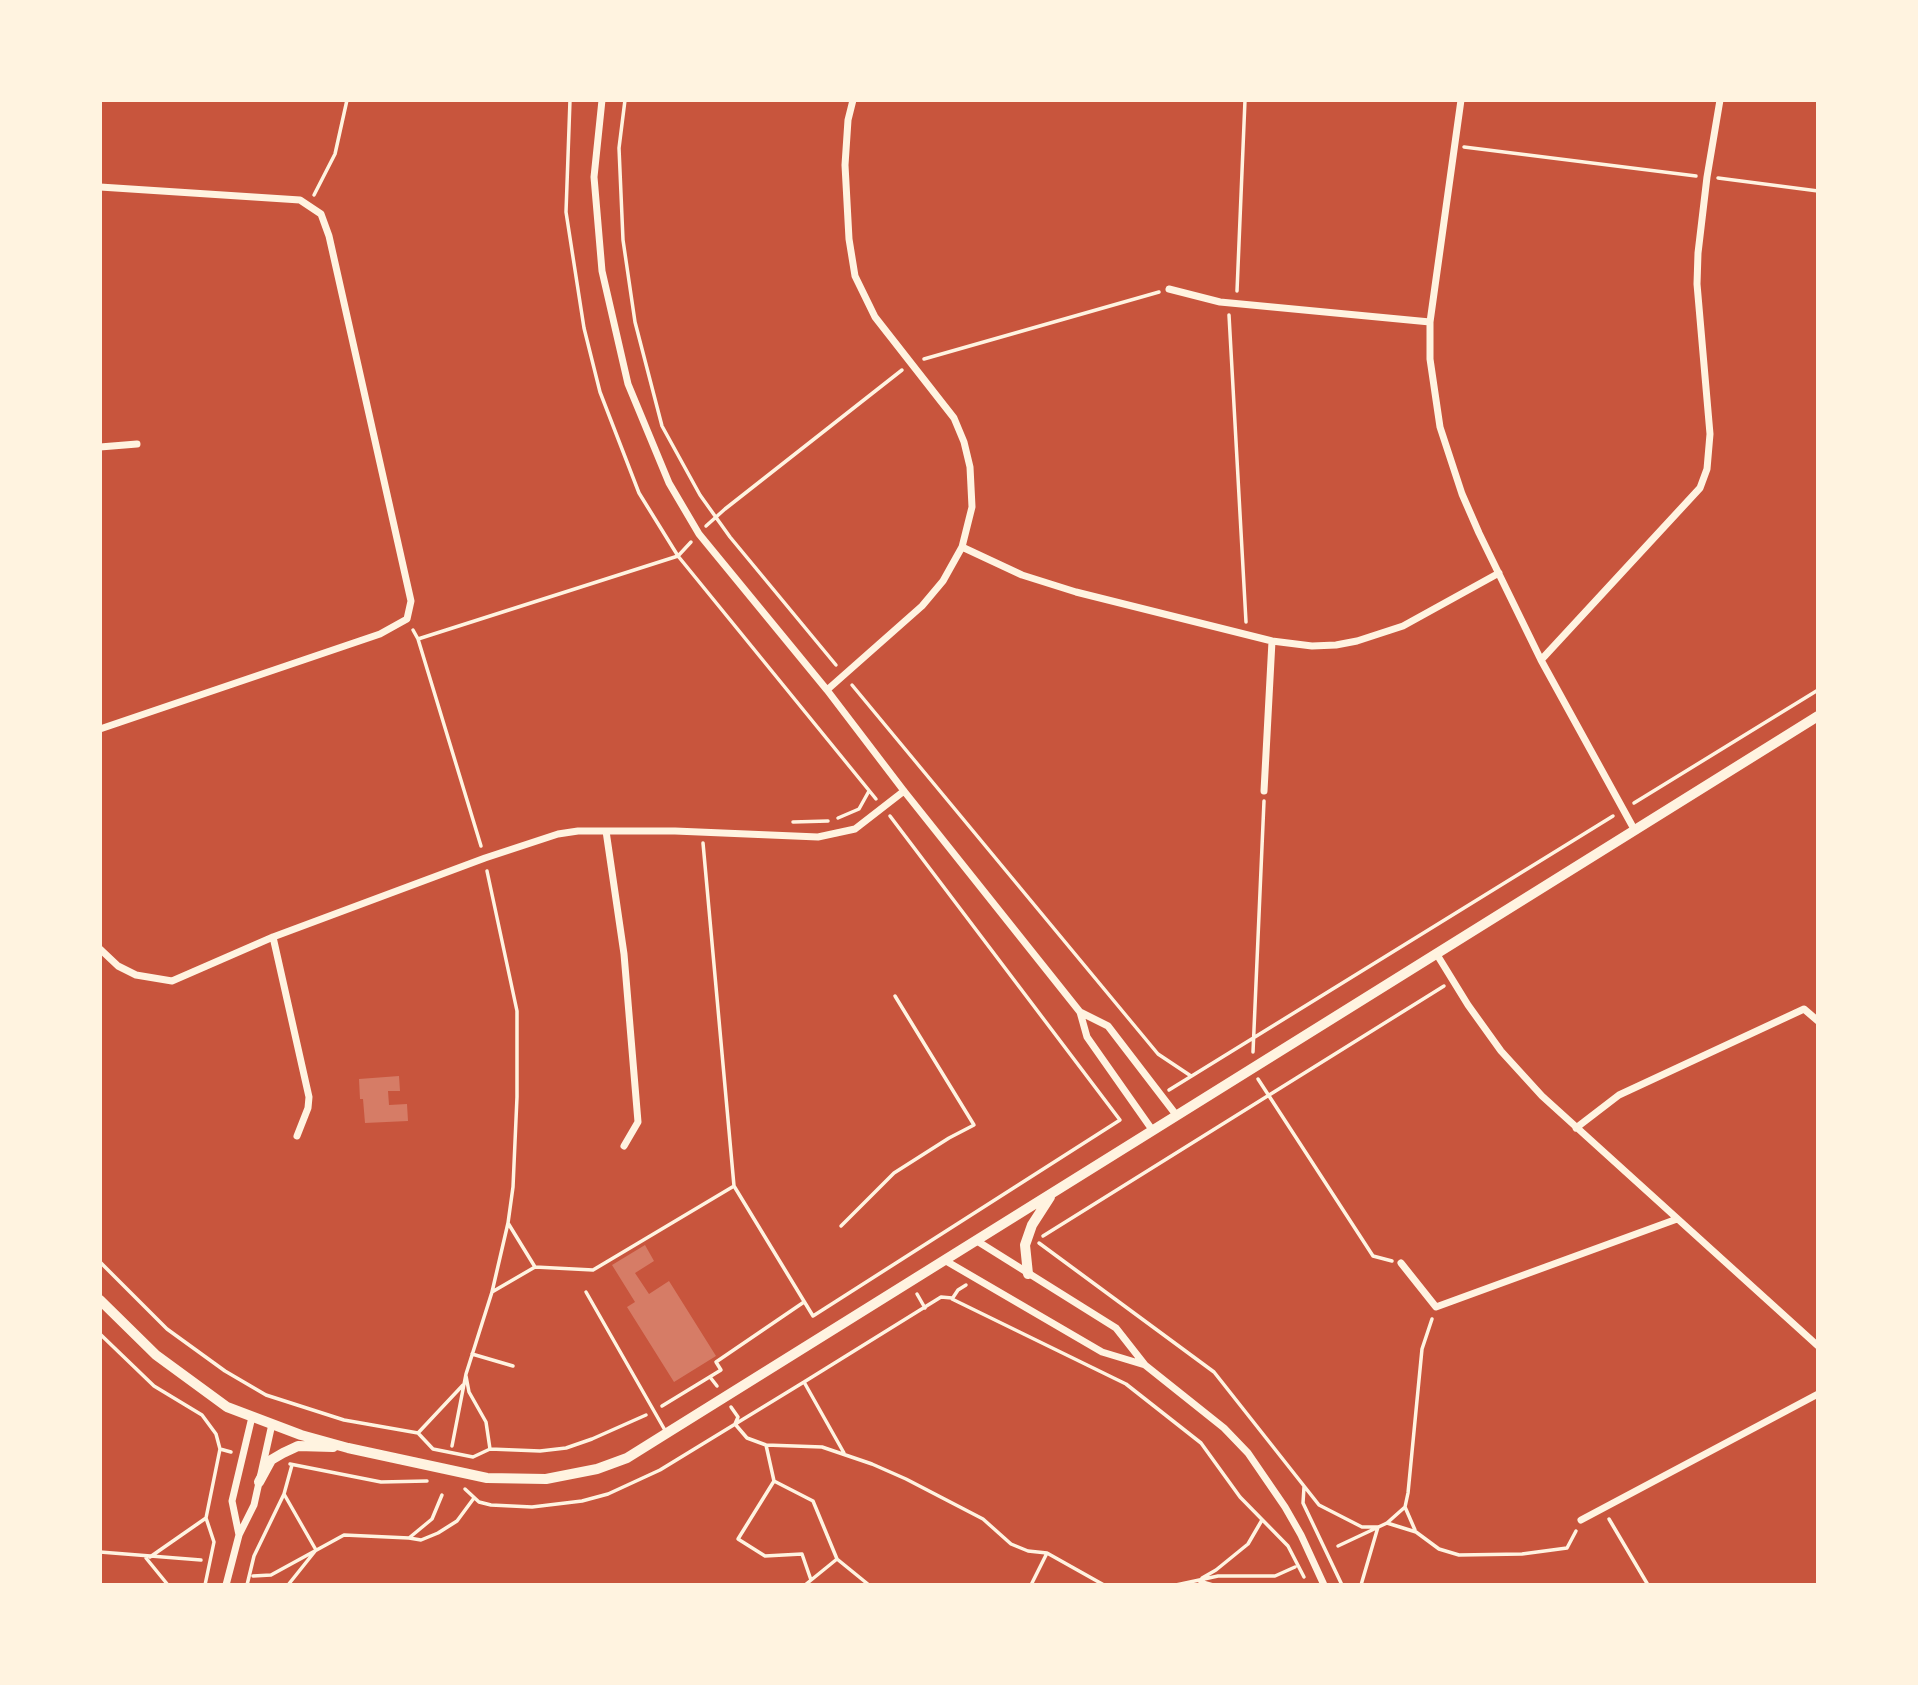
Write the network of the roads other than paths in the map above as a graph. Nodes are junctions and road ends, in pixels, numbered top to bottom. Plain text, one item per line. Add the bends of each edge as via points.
1 (602, 100) edge
2 (853, 100) edge
3 (1461, 100) edge
4 (1720, 100) edge
5 (100, 187) edge
6 (1169, 289) road end
7 (1430, 322) junction
8 (137, 444) dead end
9 (100, 447) edge
10 (962, 547) junction
11 (1499, 573) junction
12 (1272, 641) junction
13 (1541, 660) junction
14 (827, 690) junction
15 (1818, 716) edge
16 (100, 729) edge
17 (904, 791) junction
18 (1264, 791) dead end
19 (1634, 829) junction
20 (606, 831) junction
21 (273, 937) junction
22 (100, 949) edge
23 (1436, 953) junction
24 (1080, 1012) junction
25 (1818, 1021) edge
26 (1177, 1116) junction
27 (1576, 1128) junction
28 (1153, 1131) junction
29 (297, 1136) dead end
30 (624, 1146) dead end
31 (1052, 1194) junction
32 (1677, 1219) junction
33 (977, 1241) junction
34 (946, 1261) junction
35 (1401, 1263) dead end
36 (1028, 1274) junction
37 (586, 1292) dead end
38 (100, 1300) edge
39 (1818, 1346) edge
40 (1145, 1365) junction
41 (1818, 1394) edge
42 (252, 1417) junction
43 (272, 1424) junction
44 (667, 1433) junction
45 (348, 1448) junction
46 (259, 1482) junction
47 (1581, 1520) road end
48 (239, 1535) junction
49 (226, 1585) edge
50 (1324, 1585) edge

1 - 14 street via 594,177 601,271 628,384 669,483 699,534
2 - 10 street via 845,165 855,276 876,317 954,418 964,442 972,498
3 - 7 street
4 - 13 street via 1698,253 1710,434 1707,469 1700,488
5 - 16 street via 300,200 321,214 411,601 407,619 380,634
6 - 7 street via 1233,303
7 - 11 street via 1430,359 1440,427 1462,494
8 - 9 street
10 - 12 street via 1022,575 1076,592
10 - 14 street via 935,592
11 - 12 street via 1377,636 1336,645
11 - 13 street
12 - 18 street
13 - 19 street
14 - 17 street
15 - 19 street
17 - 20 street via 855,829 818,837
17 - 24 street
19 - 23 street
20 - 21 street via 558,835 485,858
20 - 30 street via 624,954 638,1122
21 - 22 street via 172,981 136,975
21 - 29 street via 309,1097
23 - 26 street
23 - 27 street via 1501,1051
24 - 26 street via 1108,1026
24 - 28 street via 1087,1037
25 - 27 street via 1804,1009 1619,1095
26 - 28 street
27 - 32 street
28 - 31 street
31 - 33 street
31 - 36 street via 1032,1225 1026,1245
32 - 35 street via 1436,1307
32 - 39 street
33 - 34 street
33 - 36 street
34 - 40 street via 1102,1352
34 - 44 street
36 - 40 street via 1116,1328
37 - 44 lane
38 - 42 street via 156,1355 227,1407
40 - 50 street via 1248,1453 1301,1535
41 - 47 street
42 - 43 street
42 - 48 street via 232,1500
43 - 45 street
43 - 46 street
44 - 45 street via 628,1458 545,1479 487,1478
45 - 46 street via 298,1446 271,1461
46 - 48 street
48 - 49 street

